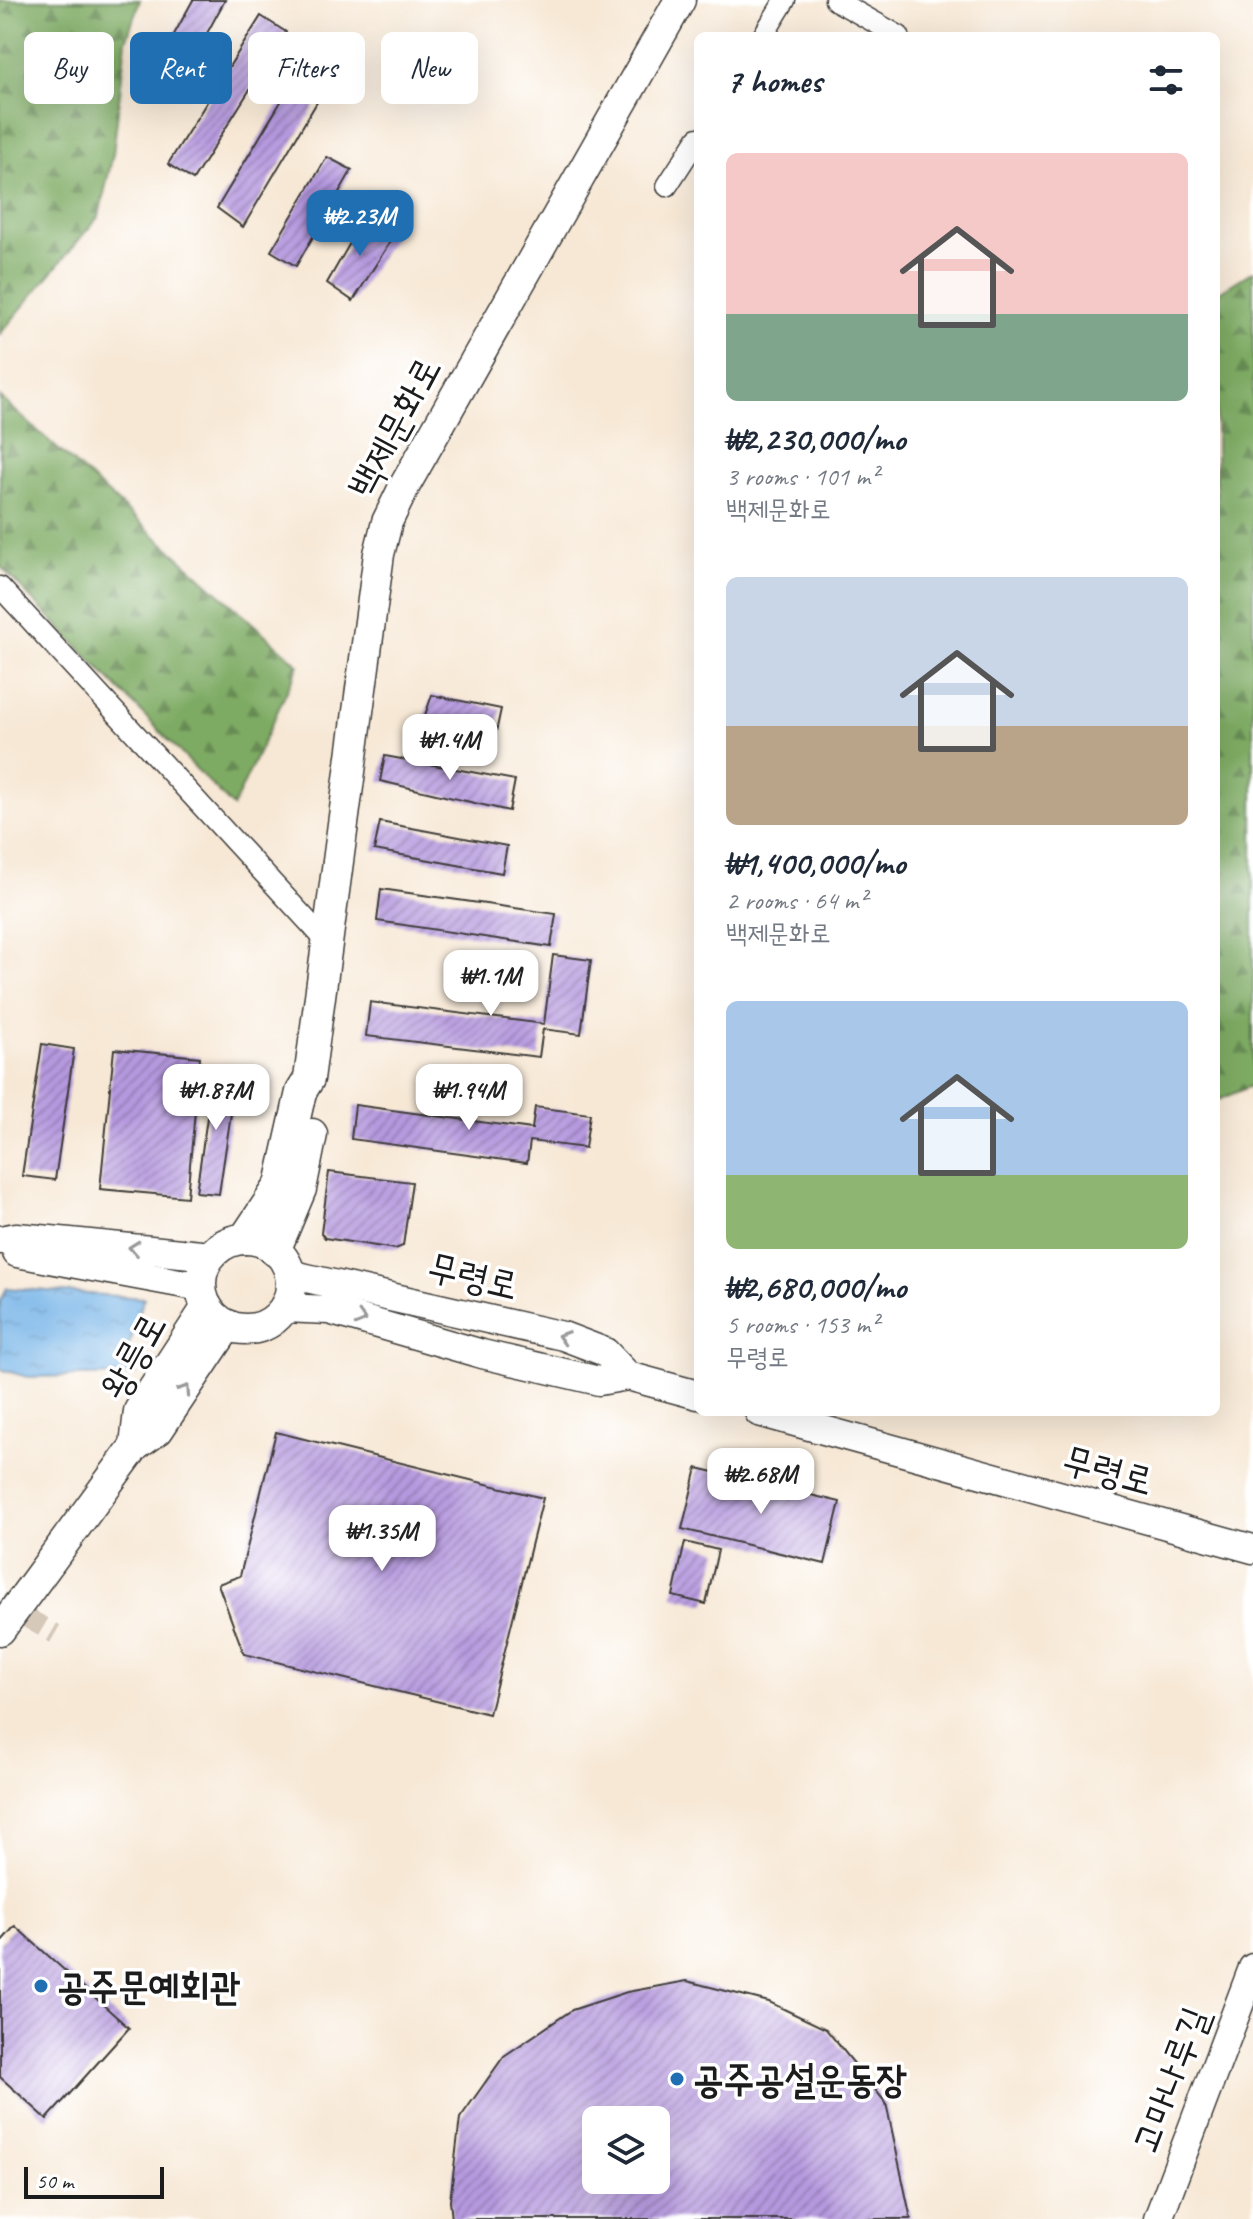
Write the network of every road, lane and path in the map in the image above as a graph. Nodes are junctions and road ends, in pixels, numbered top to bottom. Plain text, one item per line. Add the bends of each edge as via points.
1 (680, 0) edge
2 (785, 0) edge
3 (835, 0) edge
4 (765, 32) edge
5 (892, 32) edge
6 (694, 144) edge
7 (667, 186) dead end
8 (0, 587) edge
9 (327, 942) junction
10 (309, 1079) junction
11 (244, 1239) junction
12 (0, 1242) edge
13 (211, 1256) junction
14 (282, 1262) junction
15 (212, 1306) junction
16 (284, 1308) junction
17 (628, 1376) junction
18 (694, 1394) edge
19 (773, 1416) edge
20 (1253, 1549) edge
21 (0, 1630) edge
22 (1253, 1968) edge
23 (1158, 2219) edge

1 - 9 main road, 백제문화로 via 387,522
2 - 4 street
3 - 5 street
6 - 7 street
8 - 9 street
9 - 10 main road, 백제문화로
10 - 11 main road, 백제문화로 via 301,1092 280,1185
10 - 14 main road, 백제문화로 via 319,1097
11 - 13 main road, 백제문화로
11 - 14 main road via 266,1244
13 -> 12 main road via 16,1237
12 - 15 main road via 17,1253
13 - 15 main road via 205,1265
14 - 16 main road, 백제문화로 via 289,1297
17 -> 14 main road, 무령로 via 605,1352 563,1336
15 - 16 main road via 253,1328
15 - 21 main road, 왕릉로 via 158,1430 135,1446
16 -> 17 main road, 무령로 via 329,1310 599,1381
17 - 18 main road, 무령로
19 - 20 main road, 무령로
22 - 23 main road, 고마나루길

